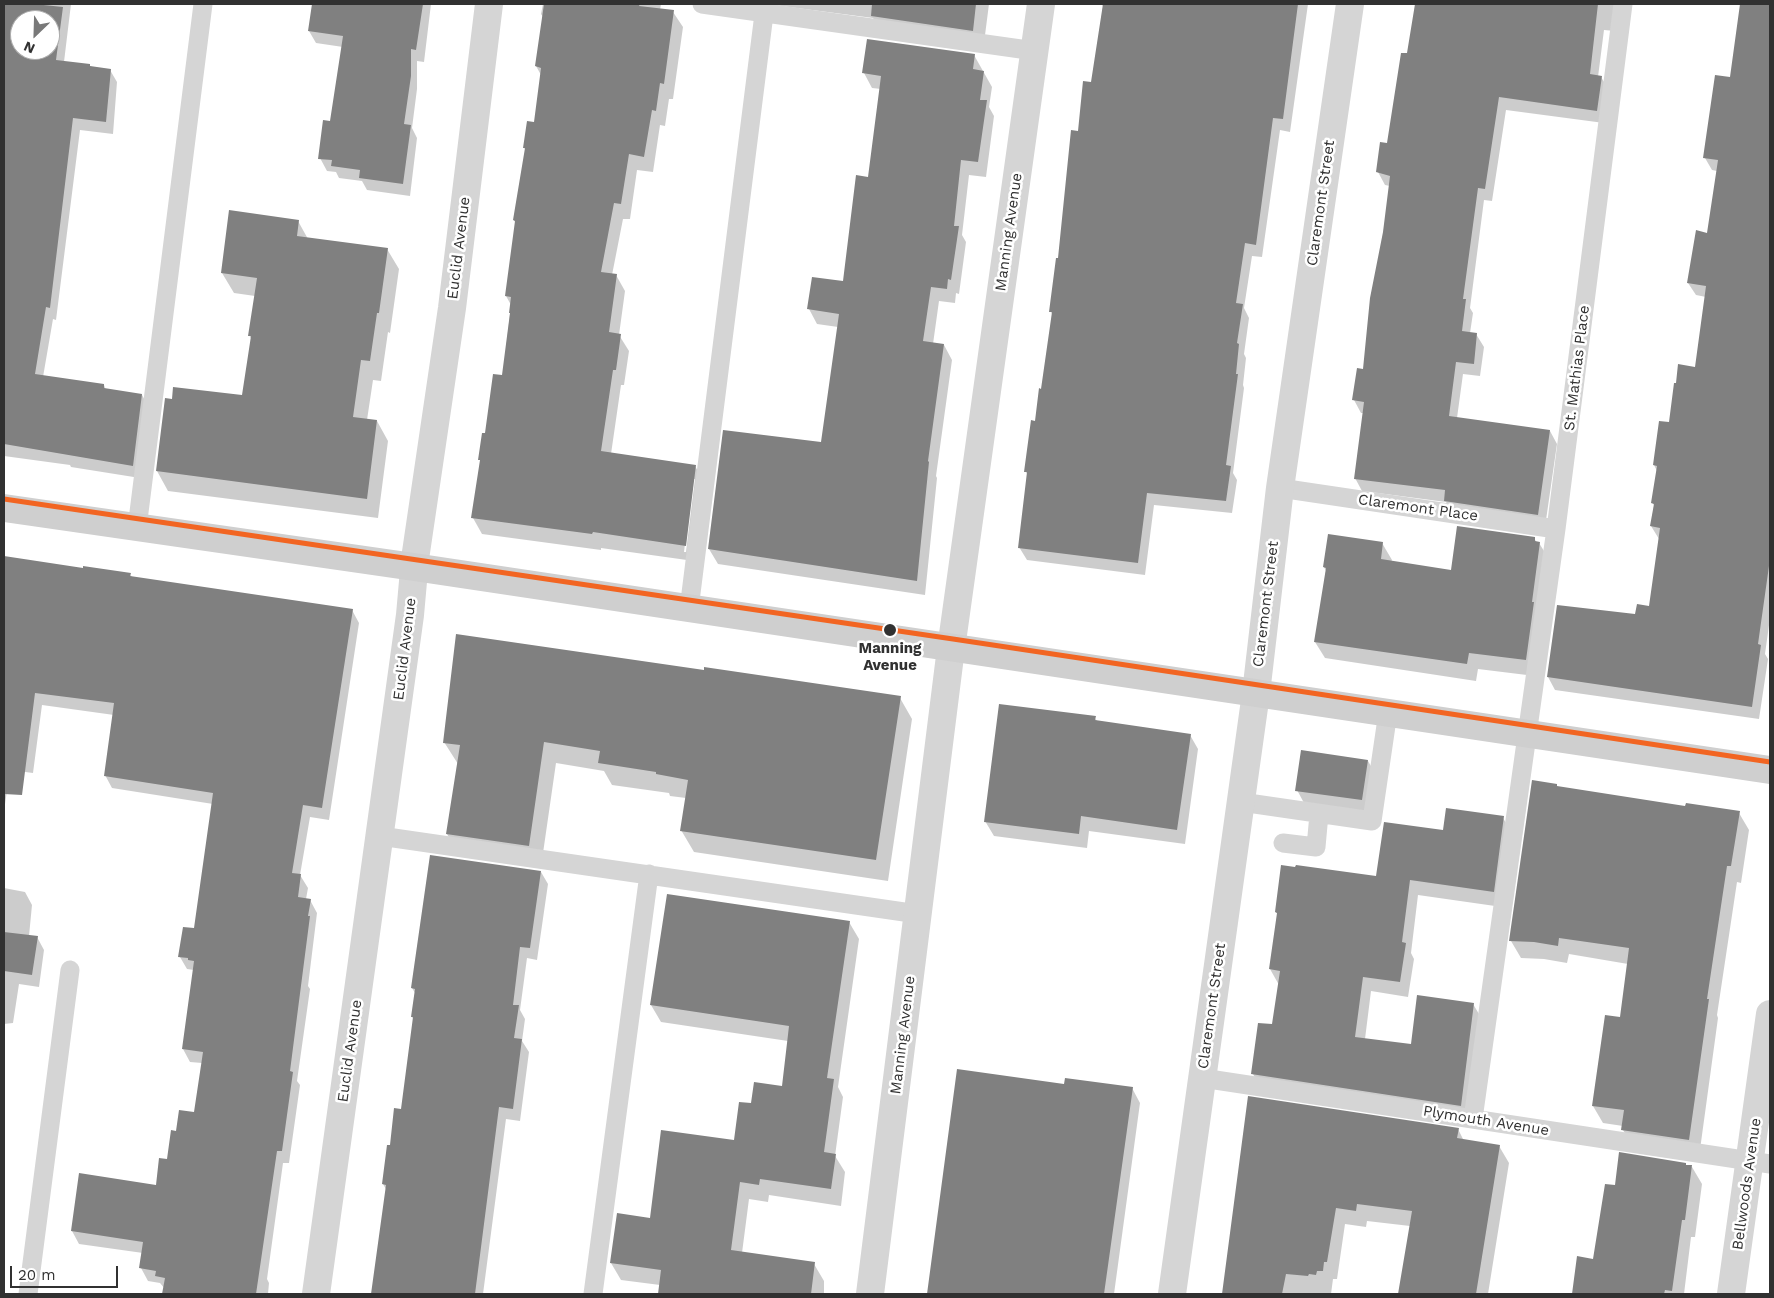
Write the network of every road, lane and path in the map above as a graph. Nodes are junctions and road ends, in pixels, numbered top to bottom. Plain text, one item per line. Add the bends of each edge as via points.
1 (203, 4) edge
2 (490, 4) edge
3 (702, 4) edge
4 (1041, 4) edge
5 (1350, 4) edge
6 (1623, 4) edge
7 (764, 14) junction
8 (1035, 51) junction
9 (1280, 488) junction
10 (4, 508) edge
11 (137, 528) junction
12 (1556, 528) junction
13 (414, 567) junction
14 (689, 609) junction
15 (952, 648) junction
16 (1256, 693) junction
17 (1388, 712) junction
18 (1527, 732) junction
19 (1770, 770) edge
20 (1240, 802) junction
21 (1319, 814) junction
22 (380, 836) junction
23 (1283, 843) dead end
24 (649, 874) junction
25 (918, 914) junction
26 (70, 970) dead end
27 (1770, 1014) edge
28 (1202, 1078) junction
29 (1473, 1119) junction
30 (1760, 1162) edge
31 (28, 1294) edge
32 (316, 1294) edge
33 (593, 1294) edge
34 (870, 1294) edge
35 (1172, 1294) edge
36 (1731, 1294) edge

1 - 11 lane
2 - 13 street, Euclid Avenue via 452,308
3 - 7 lane
4 - 8 street, Manning Avenue
5 - 9 street, Claremont Street
6 - 12 lane, St. Mathias Place
7 - 8 lane
7 - 14 lane
8 - 15 street, Manning Avenue
9 - 12 lane, Claremont Place
9 - 16 street, Claremont Street
10 - 11 main road
11 - 13 main road
12 - 18 lane, St. Mathias Place
13 - 14 main road
13 - 22 street, Euclid Avenue
14 - 15 main road
15 - 16 main road
15 - 25 street, Manning Avenue
16 - 17 main road
16 - 20 street, Claremont Street
17 - 18 main road
17 - 21 lane via 1372,821
18 - 19 main road
18 - 29 lane, St. Mathias Place
20 - 21 lane
20 - 28 street, Claremont Street
21 - 23 lane via 1316,847
22 - 24 lane
22 - 32 street, Euclid Avenue
24 - 25 lane
24 - 33 lane
25 - 34 street, Manning Avenue
26 - 31 lane
27 - 30 street, Bellwoods Avenue
28 - 29 lane, Plymouth Avenue
28 - 35 street, Claremont Street
29 - 30 lane, Plymouth Avenue
30 - 36 street, Bellwoods Avenue

